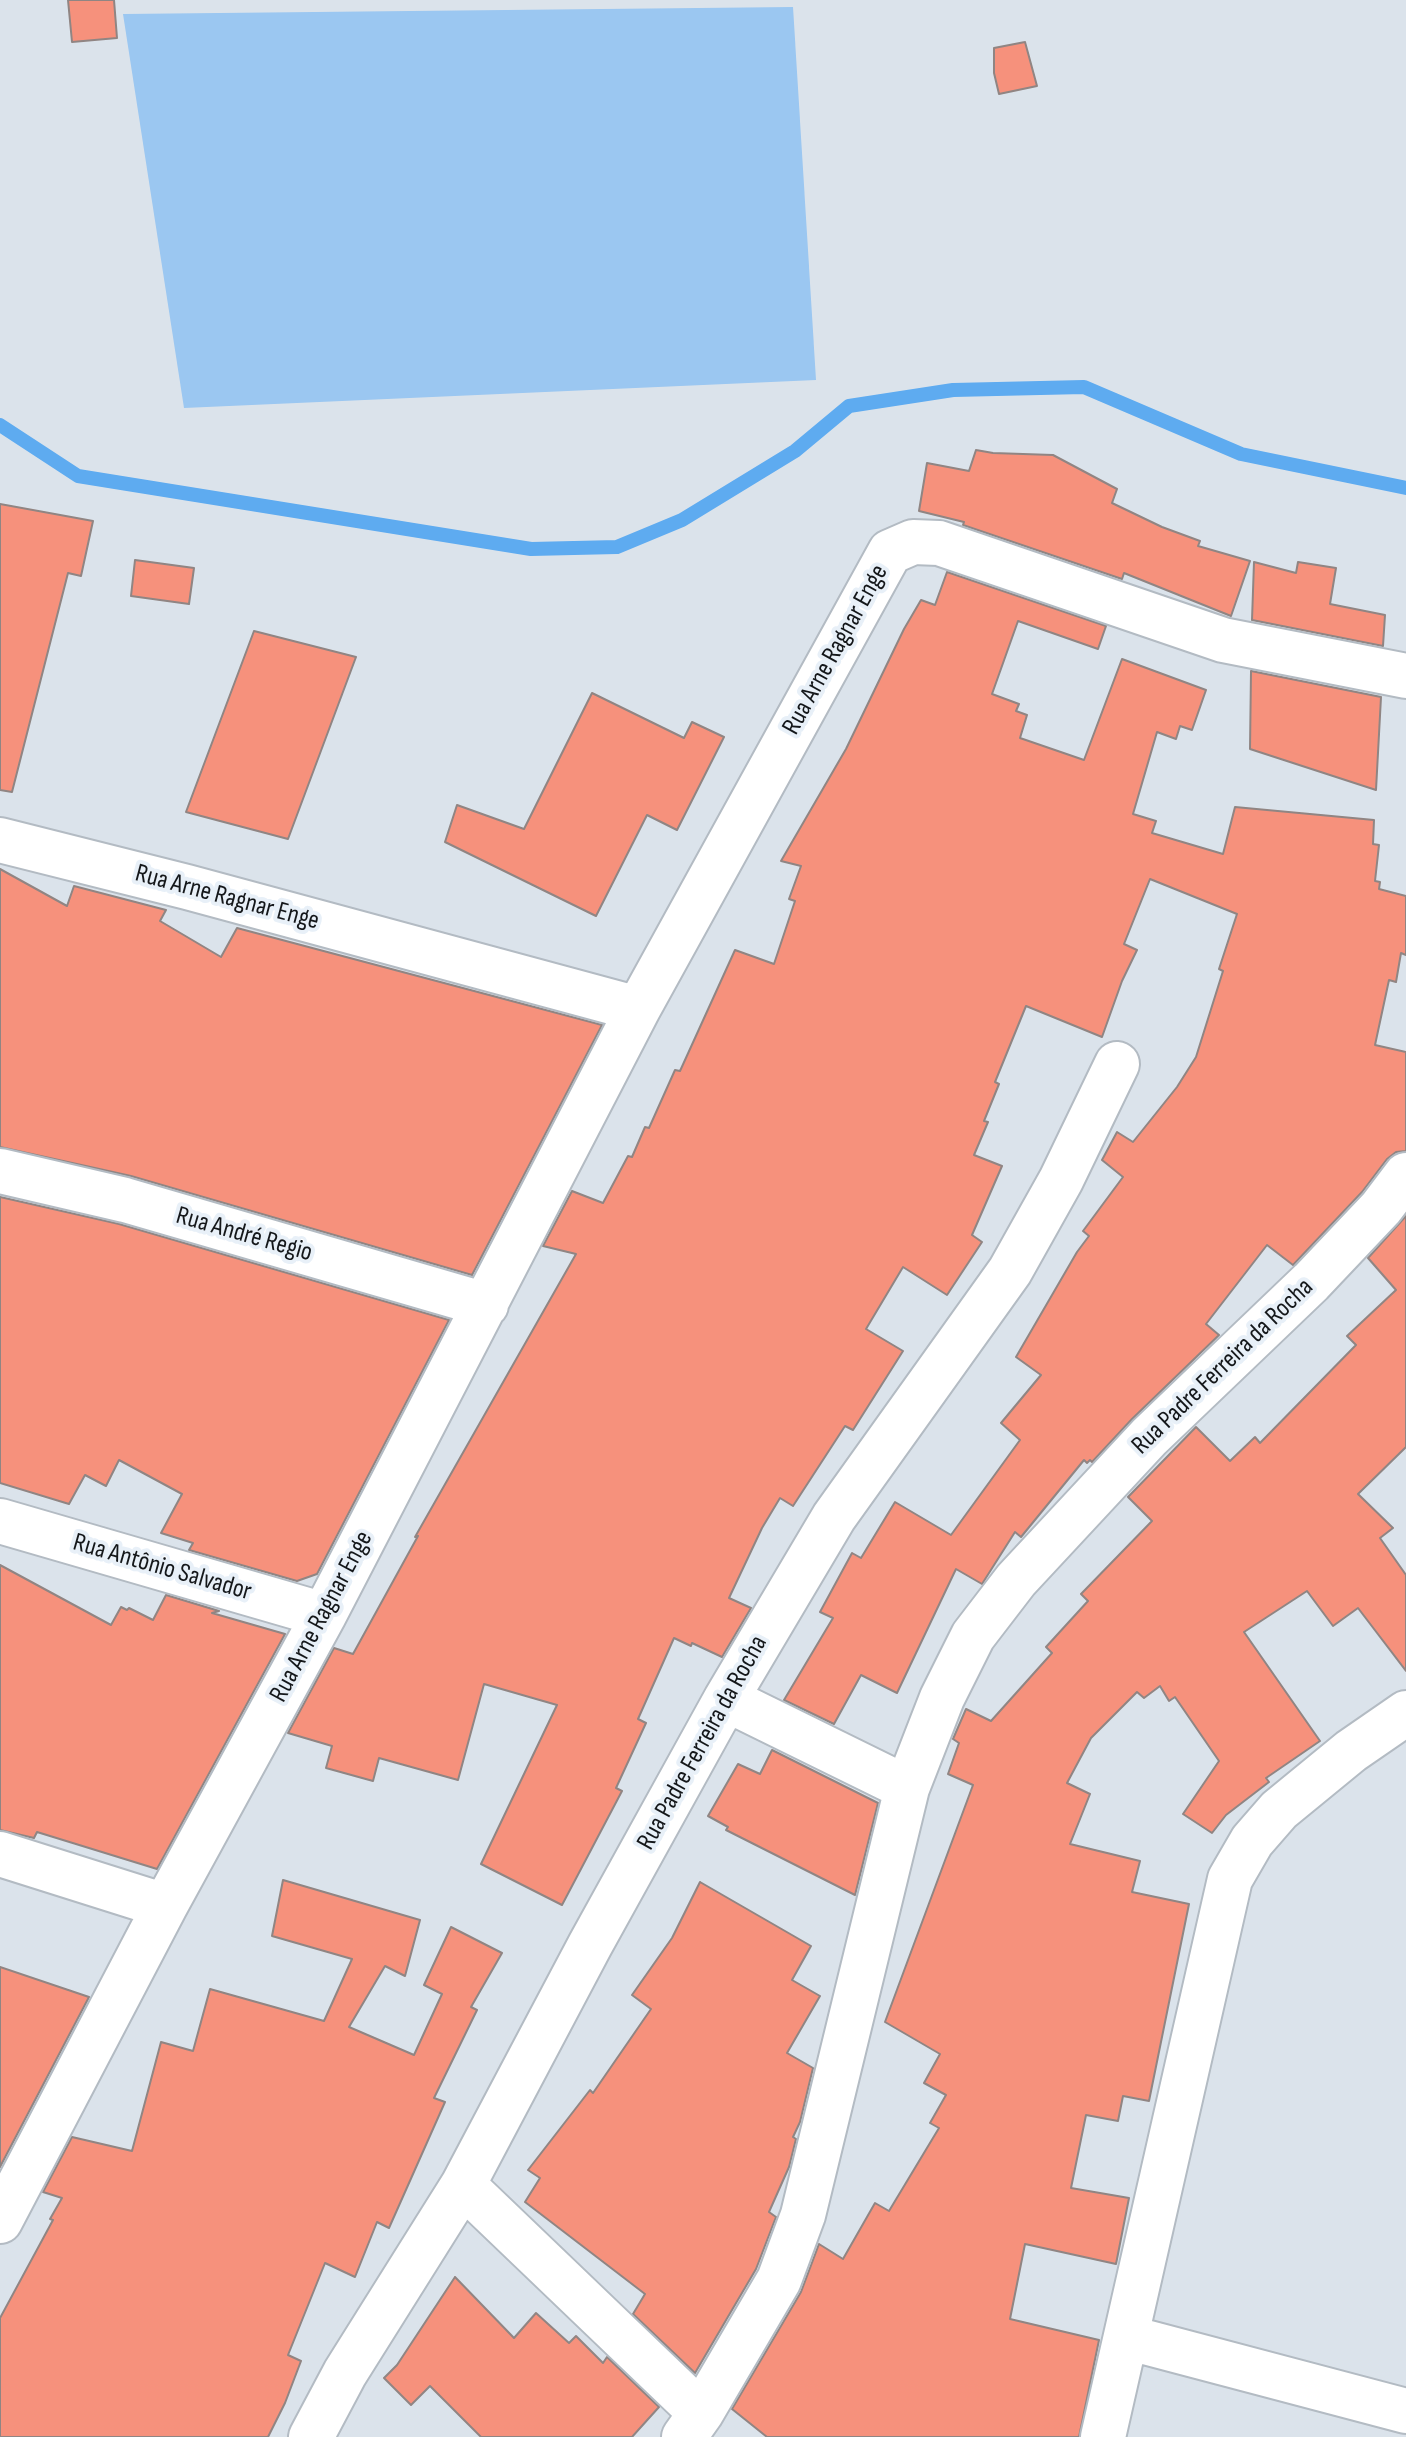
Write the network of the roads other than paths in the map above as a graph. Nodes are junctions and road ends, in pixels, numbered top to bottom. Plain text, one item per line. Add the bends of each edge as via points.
1 (1406, 676) edge
2 (0, 840) edge
3 (638, 1009) junction
4 (1117, 1064) dead end
5 (0, 1171) edge
6 (1406, 1175) edge
7 (486, 1305) junction
8 (0, 1521) edge
9 (324, 1615) junction
10 (726, 1699) junction
11 (1406, 1713) edge
12 (907, 1788) junction
13 (0, 1854) edge
14 (165, 1906) junction
15 (463, 2185) junction
16 (2, 2213) edge
17 (1126, 2337) junction
18 (1406, 2411) edge
19 (692, 2425) edge
20 (311, 2437) edge
21 (1103, 2437) edge

1 - 3 street, Rua Arne Ragnar Enge via 1223,640 939,543 913,542 890,552
2 - 3 street, Rua Arne Ragnar Enge
3 - 7 street, Rua Arne Ragnar Enge
4 - 10 street, Rua Padre Ferreira da Rocha via 1010,1271 834,1517
5 - 7 street, Rua André Regio via 125,1200
6 - 12 street, Rua Padre Ferreira da Rocha via 1311,1282 1149,1437 1016,1580 973,1636
7 - 9 street, Rua Arne Ragnar Enge
8 - 9 street, Rua Antônio Salvador
9 - 14 street, Rua Arne Ragnar Enge
10 - 12 street
10 - 15 street, Rua Padre Ferreira da Rocha
11 - 17 street via 1279,1810 1252,1841 1230,1879
12 - 19 street, Rua Padre Ferreira da Rocha via 803,2215 779,2280
13 - 14 street
14 - 16 street, Rua Arne Ragnar Enge
15 - 19 street
15 - 20 street, Rua Padre Ferreira da Rocha
17 - 18 street
17 - 21 street

